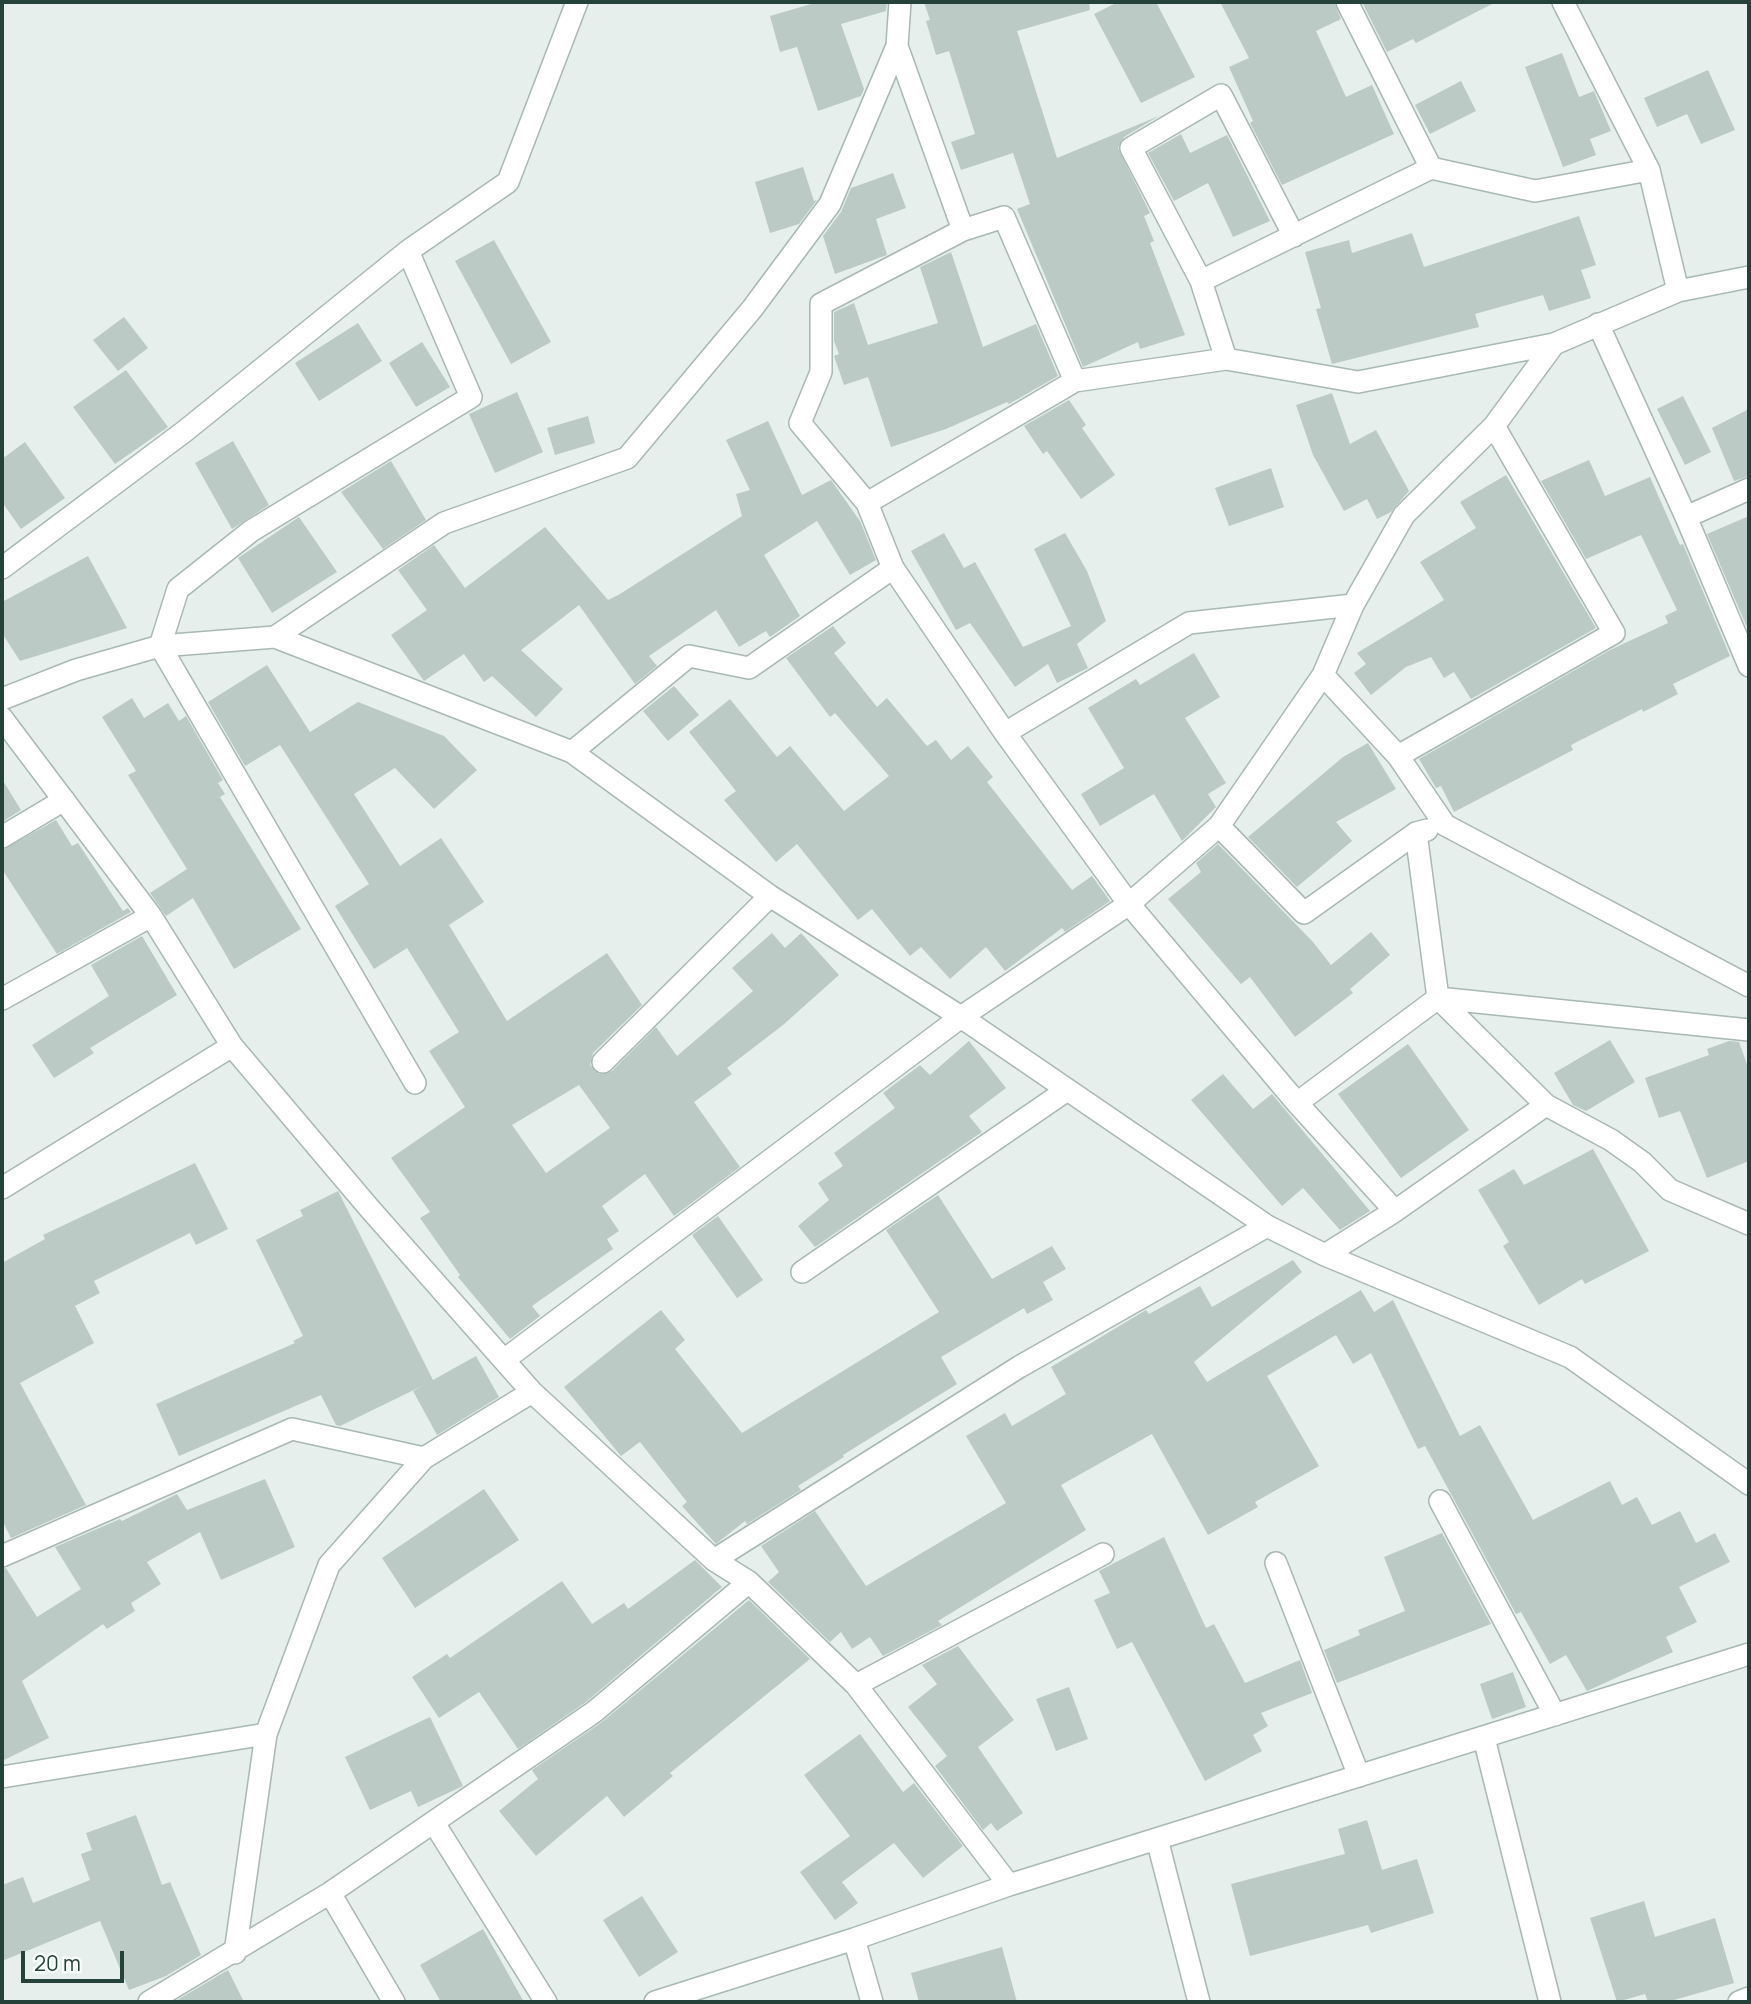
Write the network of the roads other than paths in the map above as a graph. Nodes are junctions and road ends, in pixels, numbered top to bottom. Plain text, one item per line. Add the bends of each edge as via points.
1 (577, 2) edge
2 (900, 2) edge
3 (1346, 2) edge
4 (1563, 2) edge
5 (897, 46) junction
6 (1431, 168) junction
7 (1649, 170) junction
8 (963, 230) junction
9 (1294, 236) junction
10 (408, 251) junction
11 (1749, 277) edge
12 (1201, 281) junction
13 (1678, 291) junction
14 (1598, 324) junction
15 (1554, 344) junction
16 (1226, 359) junction
17 (1075, 381) junction
18 (1494, 426) junction
19 (1749, 489) edge
20 (867, 503) junction
21 (1686, 517) junction
22 (2, 568) edge
23 (893, 568) junction
24 (1353, 604) junction
25 (275, 637) junction
26 (160, 646) junction
27 (1749, 666) edge
28 (1323, 675) junction
29 (2, 699) edge
30 (2, 718) edge
31 (1005, 733) junction
32 (572, 752) junction
33 (1398, 756) junction
34 (64, 800) junction
35 (1445, 825) junction
36 (1219, 826) junction
37 (1416, 833) junction
38 (2, 836) edge
39 (770, 896) junction
40 (1129, 904) junction
41 (151, 916) junction
42 (1749, 986) edge
43 (1438, 998) junction
44 (2, 999) edge
45 (961, 1017) junction
46 (1749, 1030) edge
47 (232, 1046) junction
48 (603, 1062) dead end
49 (415, 1083) dead end
50 (1067, 1090) junction
51 (1297, 1103) junction
52 (1546, 1105) junction
53 (2, 1188) edge
54 (1395, 1211) junction
55 (1749, 1224) edge
56 (1267, 1226) junction
57 (1325, 1255) junction
58 (802, 1272) dead end
59 (504, 1360) junction
60 (532, 1392) junction
61 (424, 1458) junction
62 (1749, 1484) edge
63 (1440, 1501) dead end
64 (1102, 1554) dead end
65 (2, 1556) edge
66 (714, 1560) junction
67 (1276, 1563) dead end
68 (749, 1582) junction
69 (1749, 1654) edge
70 (856, 1685) junction
71 (1555, 1715) junction
72 (267, 1734) junction
73 (1484, 1738) junction
74 (1359, 1776) junction
75 (2, 1777) edge
76 (433, 1823) junction
77 (1157, 1839) junction
78 (1009, 1885) junction
79 (330, 1893) junction
80 (854, 1939) junction
81 (235, 1953) junction
82 (1749, 1998) edge
83 (149, 2002) edge
84 (394, 2002) edge
85 (546, 2002) edge
86 (655, 2002) edge
87 (872, 2002) edge
88 (1199, 2002) edge
89 (1550, 2002) edge
90 (1739, 2002) edge

1 - 10 street via 508,182
2 - 5 street
3 - 6 street
4 - 7 street
5 - 8 street
5 - 25 street via 830,204 752,309 627,458 444,523
6 - 7 street via 1535,191
6 - 9 street
7 - 13 street
8 - 17 street via 1004,217
8 - 20 street via 821,304 821,372 800,423
9 - 12 street
9 - 12 street via 1221,95 1130,148
10 - 22 street via 185,431
10 - 26 street via 471,397 251,531 178,589
11 - 13 street
12 - 16 street
13 - 14 street
14 - 15 street
14 - 21 street
15 - 16 street via 1357,382
15 - 18 street
16 - 17 street
17 - 20 street
18 - 24 street via 1404,515
18 - 33 street via 1614,633
19 - 21 street
20 - 23 street
21 - 27 street
23 - 31 street
23 - 32 street via 749,668 689,656
24 - 28 street
24 - 31 street via 1189,623
25 - 26 street
25 - 32 street
26 - 29 street via 76,670
26 - 49 street
28 - 33 street
28 - 36 street
30 - 34 street
31 - 40 street
32 - 39 street
33 - 35 street
34 - 38 street
34 - 41 street
35 - 37 street
35 - 42 street
36 - 37 street via 1304,913
36 - 40 street
37 - 43 street
39 - 45 street
39 - 48 street
40 - 45 street
40 - 51 street
41 - 44 street
41 - 47 street
43 - 46 street
43 - 51 street
43 - 52 street
45 - 50 street
45 - 59 street
47 - 53 street
47 - 59 street
50 - 56 street
50 - 58 street
51 - 54 street
52 - 54 street
52 - 55 street via 1642,1161 1670,1190
54 - 57 street
56 - 57 street
56 - 66 street via 1018,1367
57 - 62 street via 1570,1357
59 - 60 street
60 - 61 street
60 - 66 street
61 - 65 street via 292,1429
61 - 72 street via 329,1564
63 - 71 street
64 - 70 street
66 - 68 street
67 - 74 street
68 - 70 street
68 - 76 street via 594,1712
69 - 71 street
70 - 78 street
71 - 73 street
72 - 75 street
72 - 81 street
73 - 74 street
73 - 89 street
74 - 77 street
76 - 79 street
76 - 85 street
77 - 78 street
77 - 88 street
78 - 80 street
79 - 81 street
79 - 84 street
80 - 86 street
80 - 87 street
81 - 83 street
82 - 90 street

